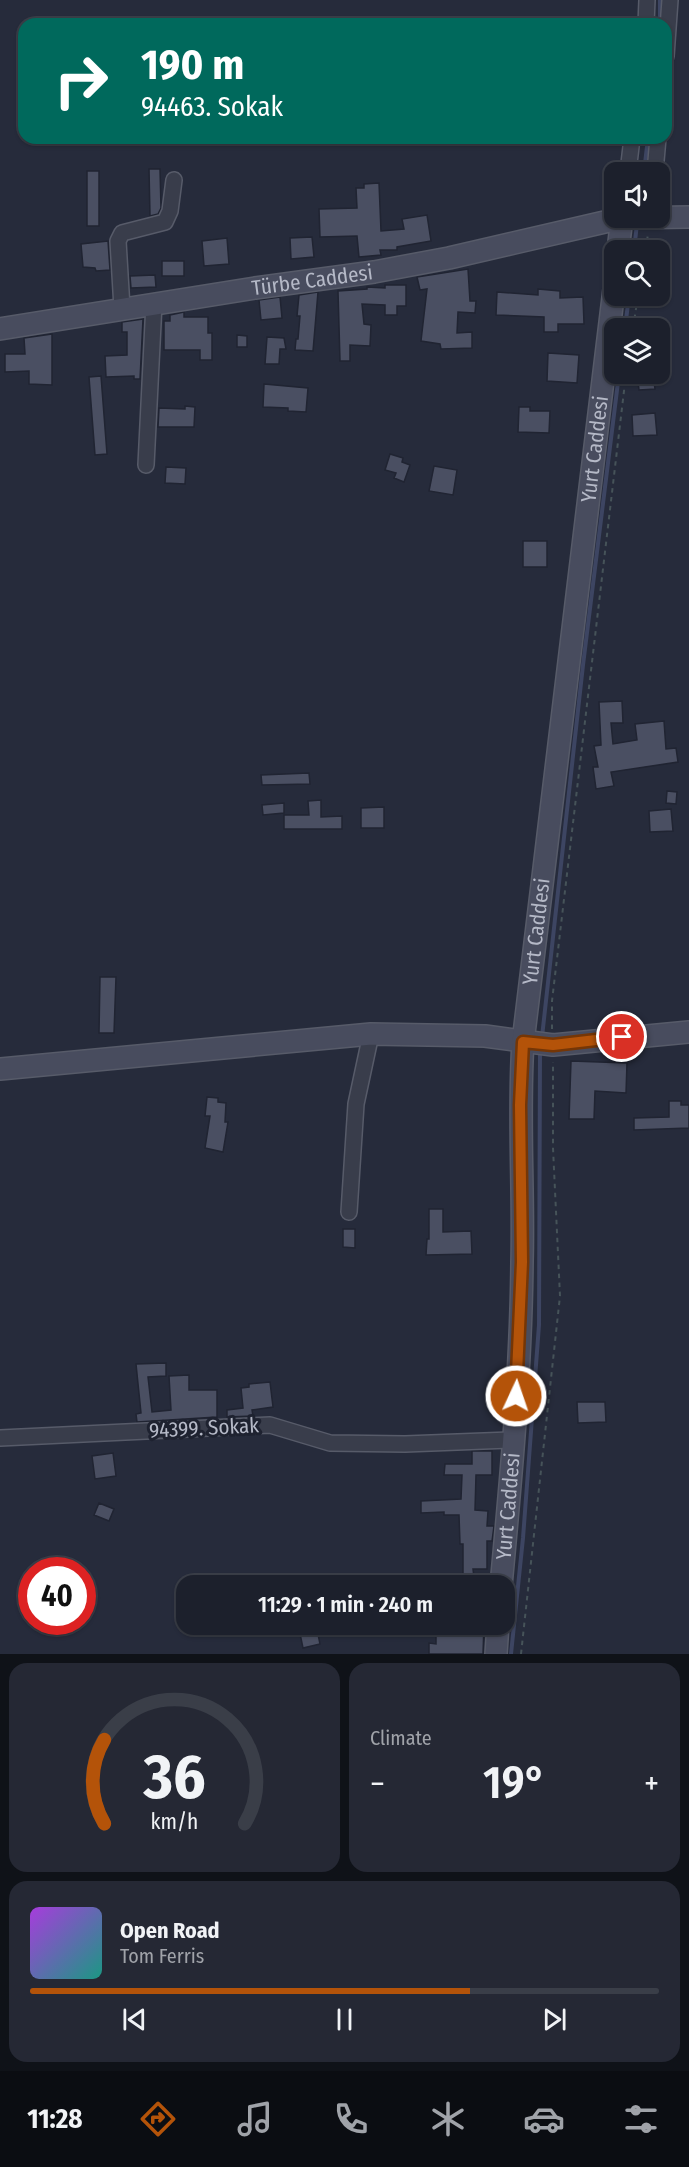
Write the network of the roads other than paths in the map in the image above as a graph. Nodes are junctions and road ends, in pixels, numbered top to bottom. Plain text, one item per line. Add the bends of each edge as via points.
1 (647, 0) edge
2 (670, 0) edge
3 (646, 18) edge
4 (669, 18) edge
5 (631, 144) edge
6 (657, 144) edge
7 (629, 162) edge
8 (656, 162) edge
9 (174, 180) dead end
10 (670, 217) edge
11 (689, 217) edge
12 (604, 222) edge
13 (153, 303) junction
14 (612, 306) edge
15 (122, 308) junction
16 (0, 329) edge
17 (146, 465) dead end
18 (689, 1032) edge
19 (370, 1034) junction
20 (523, 1042) junction
21 (0, 1069) edge
22 (349, 1212) dead end
23 (0, 1438) edge
24 (513, 1440) junction
25 (502, 1575) edge
26 (497, 1635) edge
27 (496, 1654) edge

1 - 3 street
2 - 4 street
5 - 7 street
6 - 8 street
9 - 15 street via 165,222 122,232 118,241
10 - 11 street, Türbe Caddesi
12 - 13 street, Türbe Caddesi via 407,266
13 - 15 street, Türbe Caddesi
13 - 17 street
14 - 20 street, Yurt Caddesi
15 - 16 street, Türbe Caddesi
18 - 20 street via 553,1045
19 - 20 street via 485,1036
19 - 21 street
19 - 22 street via 356,1104
20 - 24 street, Yurt Caddesi via 522,1262
23 - 24 street, 94399. Sokak via 270,1425 330,1443
24 - 25 street, Yurt Caddesi
26 - 27 street

